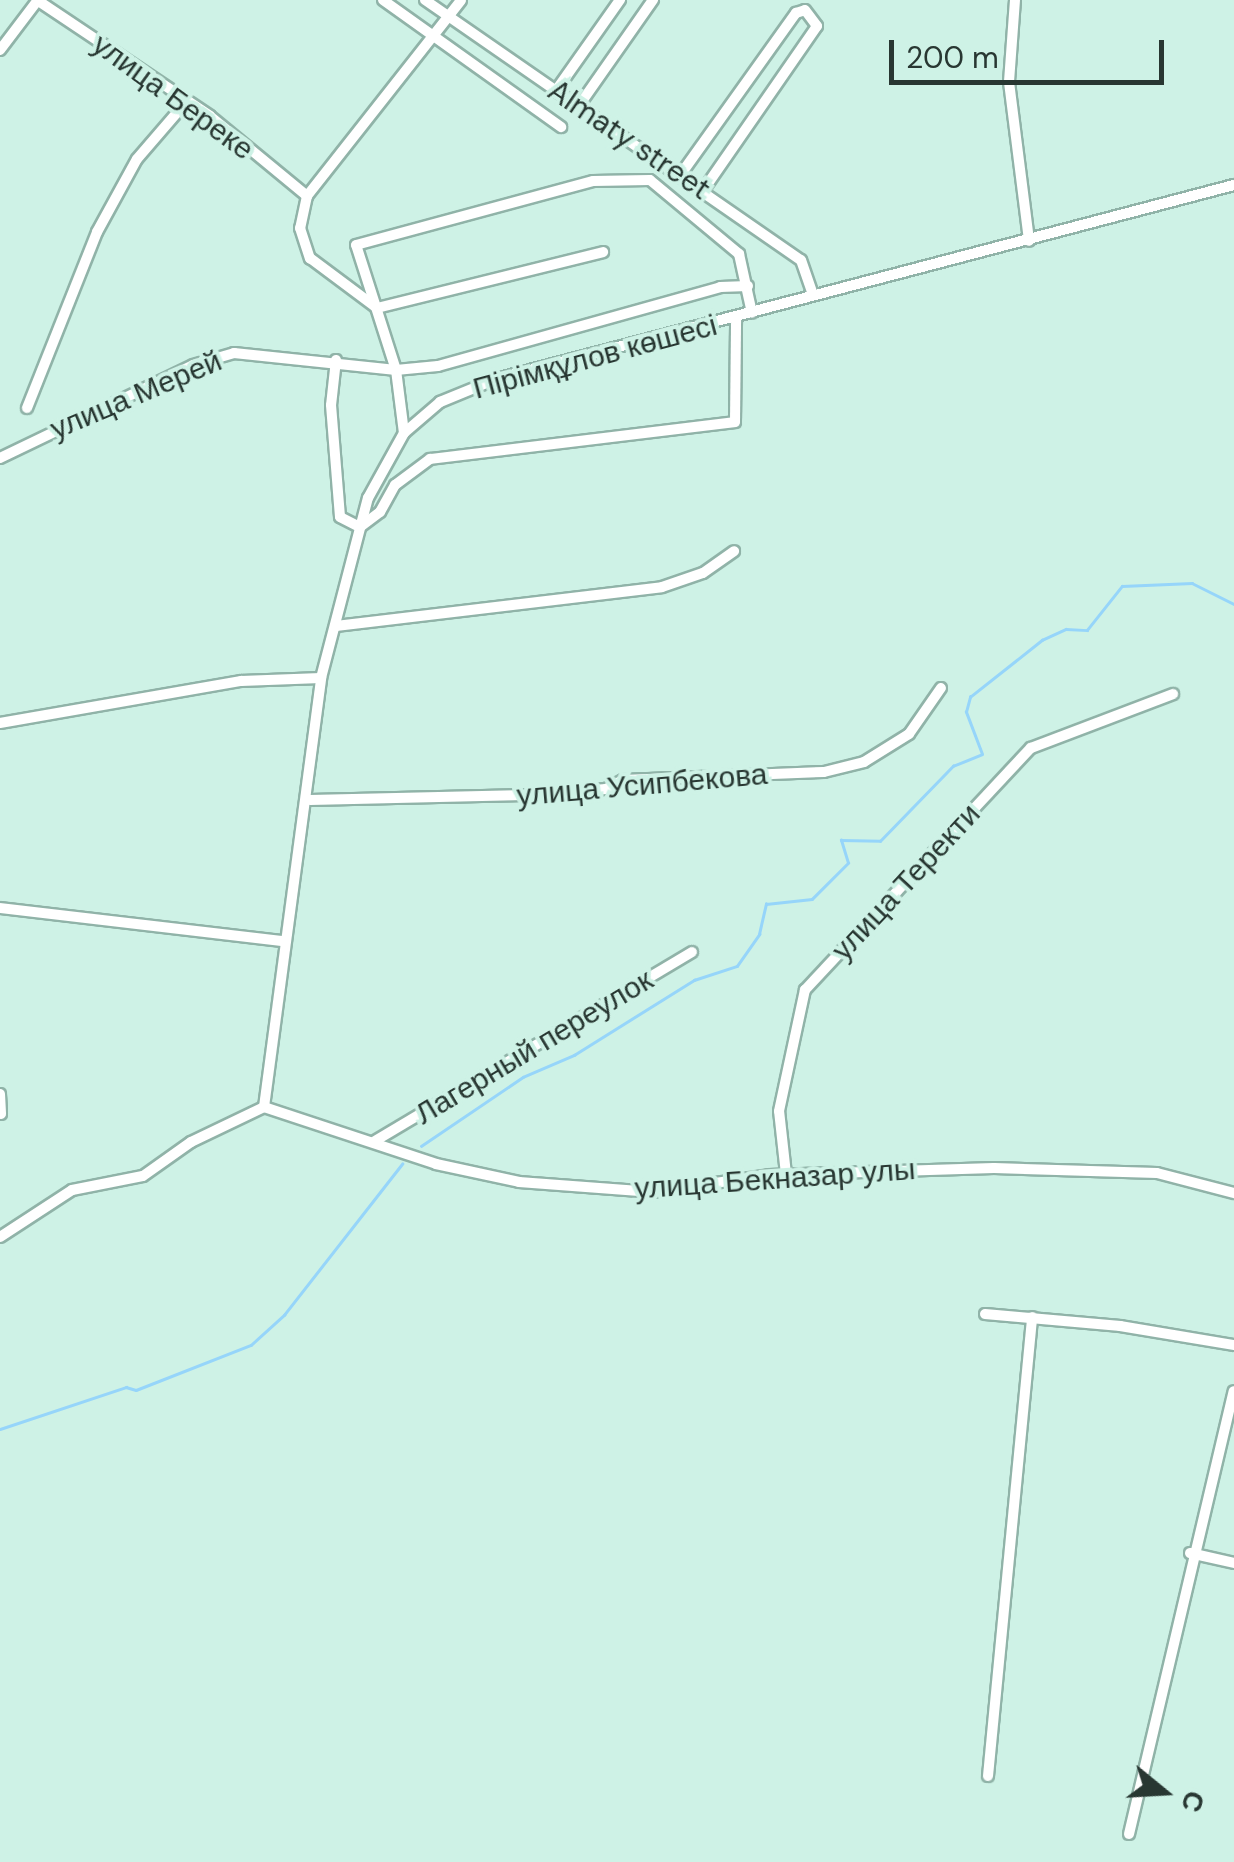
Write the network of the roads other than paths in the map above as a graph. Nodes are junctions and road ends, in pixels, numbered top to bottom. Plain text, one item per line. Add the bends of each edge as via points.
1 (37, 0) edge
2 (383, 0) edge
3 (426, 0) edge
4 (461, 0) edge
5 (620, 0) edge
6 (653, 0) edge
7 (1014, 0) edge
8 (450, 16) junction
9 (435, 36) junction
10 (0, 50) edge
11 (555, 92) junction
12 (186, 102) junction
13 (578, 107) junction
14 (561, 127) dead end
15 (681, 174) junction
16 (1234, 184) edge
17 (704, 189) junction
18 (307, 196) junction
19 (1029, 240) junction
20 (604, 252) dead end
21 (748, 286) junction
22 (812, 295) junction
23 (377, 308) junction
24 (752, 313) junction
25 (736, 319) junction
26 (336, 360) junction
27 (396, 370) junction
28 (27, 408) dead end
29 (404, 433) junction
30 (0, 458) edge
31 (360, 527) junction
32 (734, 550) dead end
33 (336, 626) junction
34 (322, 678) junction
35 (941, 688) dead end
36 (1173, 694) dead end
37 (0, 723) edge
38 (310, 800) junction
39 (0, 908) edge
40 (283, 940) junction
41 (692, 952) dead end
42 (0, 1094) edge
43 (264, 1107) junction
44 (1, 1114) edge
45 (375, 1141) junction
46 (786, 1174) junction
47 (1234, 1193) edge
48 (0, 1238) edge
49 (984, 1314) dead end
50 (1032, 1318) junction
51 (1234, 1345) edge
52 (1234, 1391) edge
53 (1190, 1553) junction
54 (1234, 1563) edge
55 (988, 1776) dead end
56 (1128, 1834) dead end

1 - 10 street
1 - 12 street, улица Береке
2 - 9 street
3 - 8 street, Almaty street
4 - 8 street
5 - 11 street
6 - 13 street
7 - 19 street via 1008,82
8 - 9 street
8 - 11 street, Almaty street
9 - 14 street
9 - 18 street
11 - 13 street, Almaty street
12 - 18 street, улица Береке
12 - 28 street via 137,159 97,232
13 - 15 street, Almaty street
15 - 17 street, Almaty street
15 - 17 street via 796,13 805,10 817,26
16 - 19 street, Пірімқұлов көшесі
17 - 22 street, Almaty street via 801,260
18 - 23 street via 300,228 310,258
19 - 22 street, Пірімқұлов көшесі
20 - 23 street
21 - 23 street via 739,254 650,180 594,182 356,245
21 - 24 street
21 - 27 street, улица Мерей via 720,287 438,366
22 - 24 street, Пірімқұлов көшесі
23 - 27 street
24 - 25 street, Пірімқұлов көшесі
25 - 29 street, Пірімқұлов көшесі via 496,379 440,402
25 - 31 street via 734,422 430,459 395,485 380,512
26 - 27 street, улица Мерей
26 - 30 street, улица Мерей via 234,353 192,365
26 - 31 street via 331,405 340,517
27 - 29 street
29 - 31 street, Пірімқұлов көшесі
31 - 33 street, Пірімқұлов көшесі
32 - 33 street via 703,573 662,587
33 - 34 street, Пірімқұлов көшесі
34 - 37 street via 224,683
34 - 38 street, Пірімқұлов көшесі
35 - 38 street, улица Усипбекова via 909,734 864,762 824,772 623,780 606,789 536,795
36 - 46 street, улица Теректи via 1031,748 806,990 779,1112
38 - 40 street, Пірімқұлов көшесі
39 - 40 street
40 - 43 street, Пірімқұлов көшесі
41 - 45 street, Лагерный переулок
42 - 44 street
43 - 45 street, улица Бекназар улы
43 - 48 street via 192,1142 143,1176 72,1190
45 - 46 street, улица Бекназар улы via 519,1182 654,1192
46 - 47 street, улица Бекназар улы via 900,1168 1139,1172
49 - 50 street
50 - 51 street
50 - 55 street
52 - 53 street
53 - 54 street
53 - 56 street

